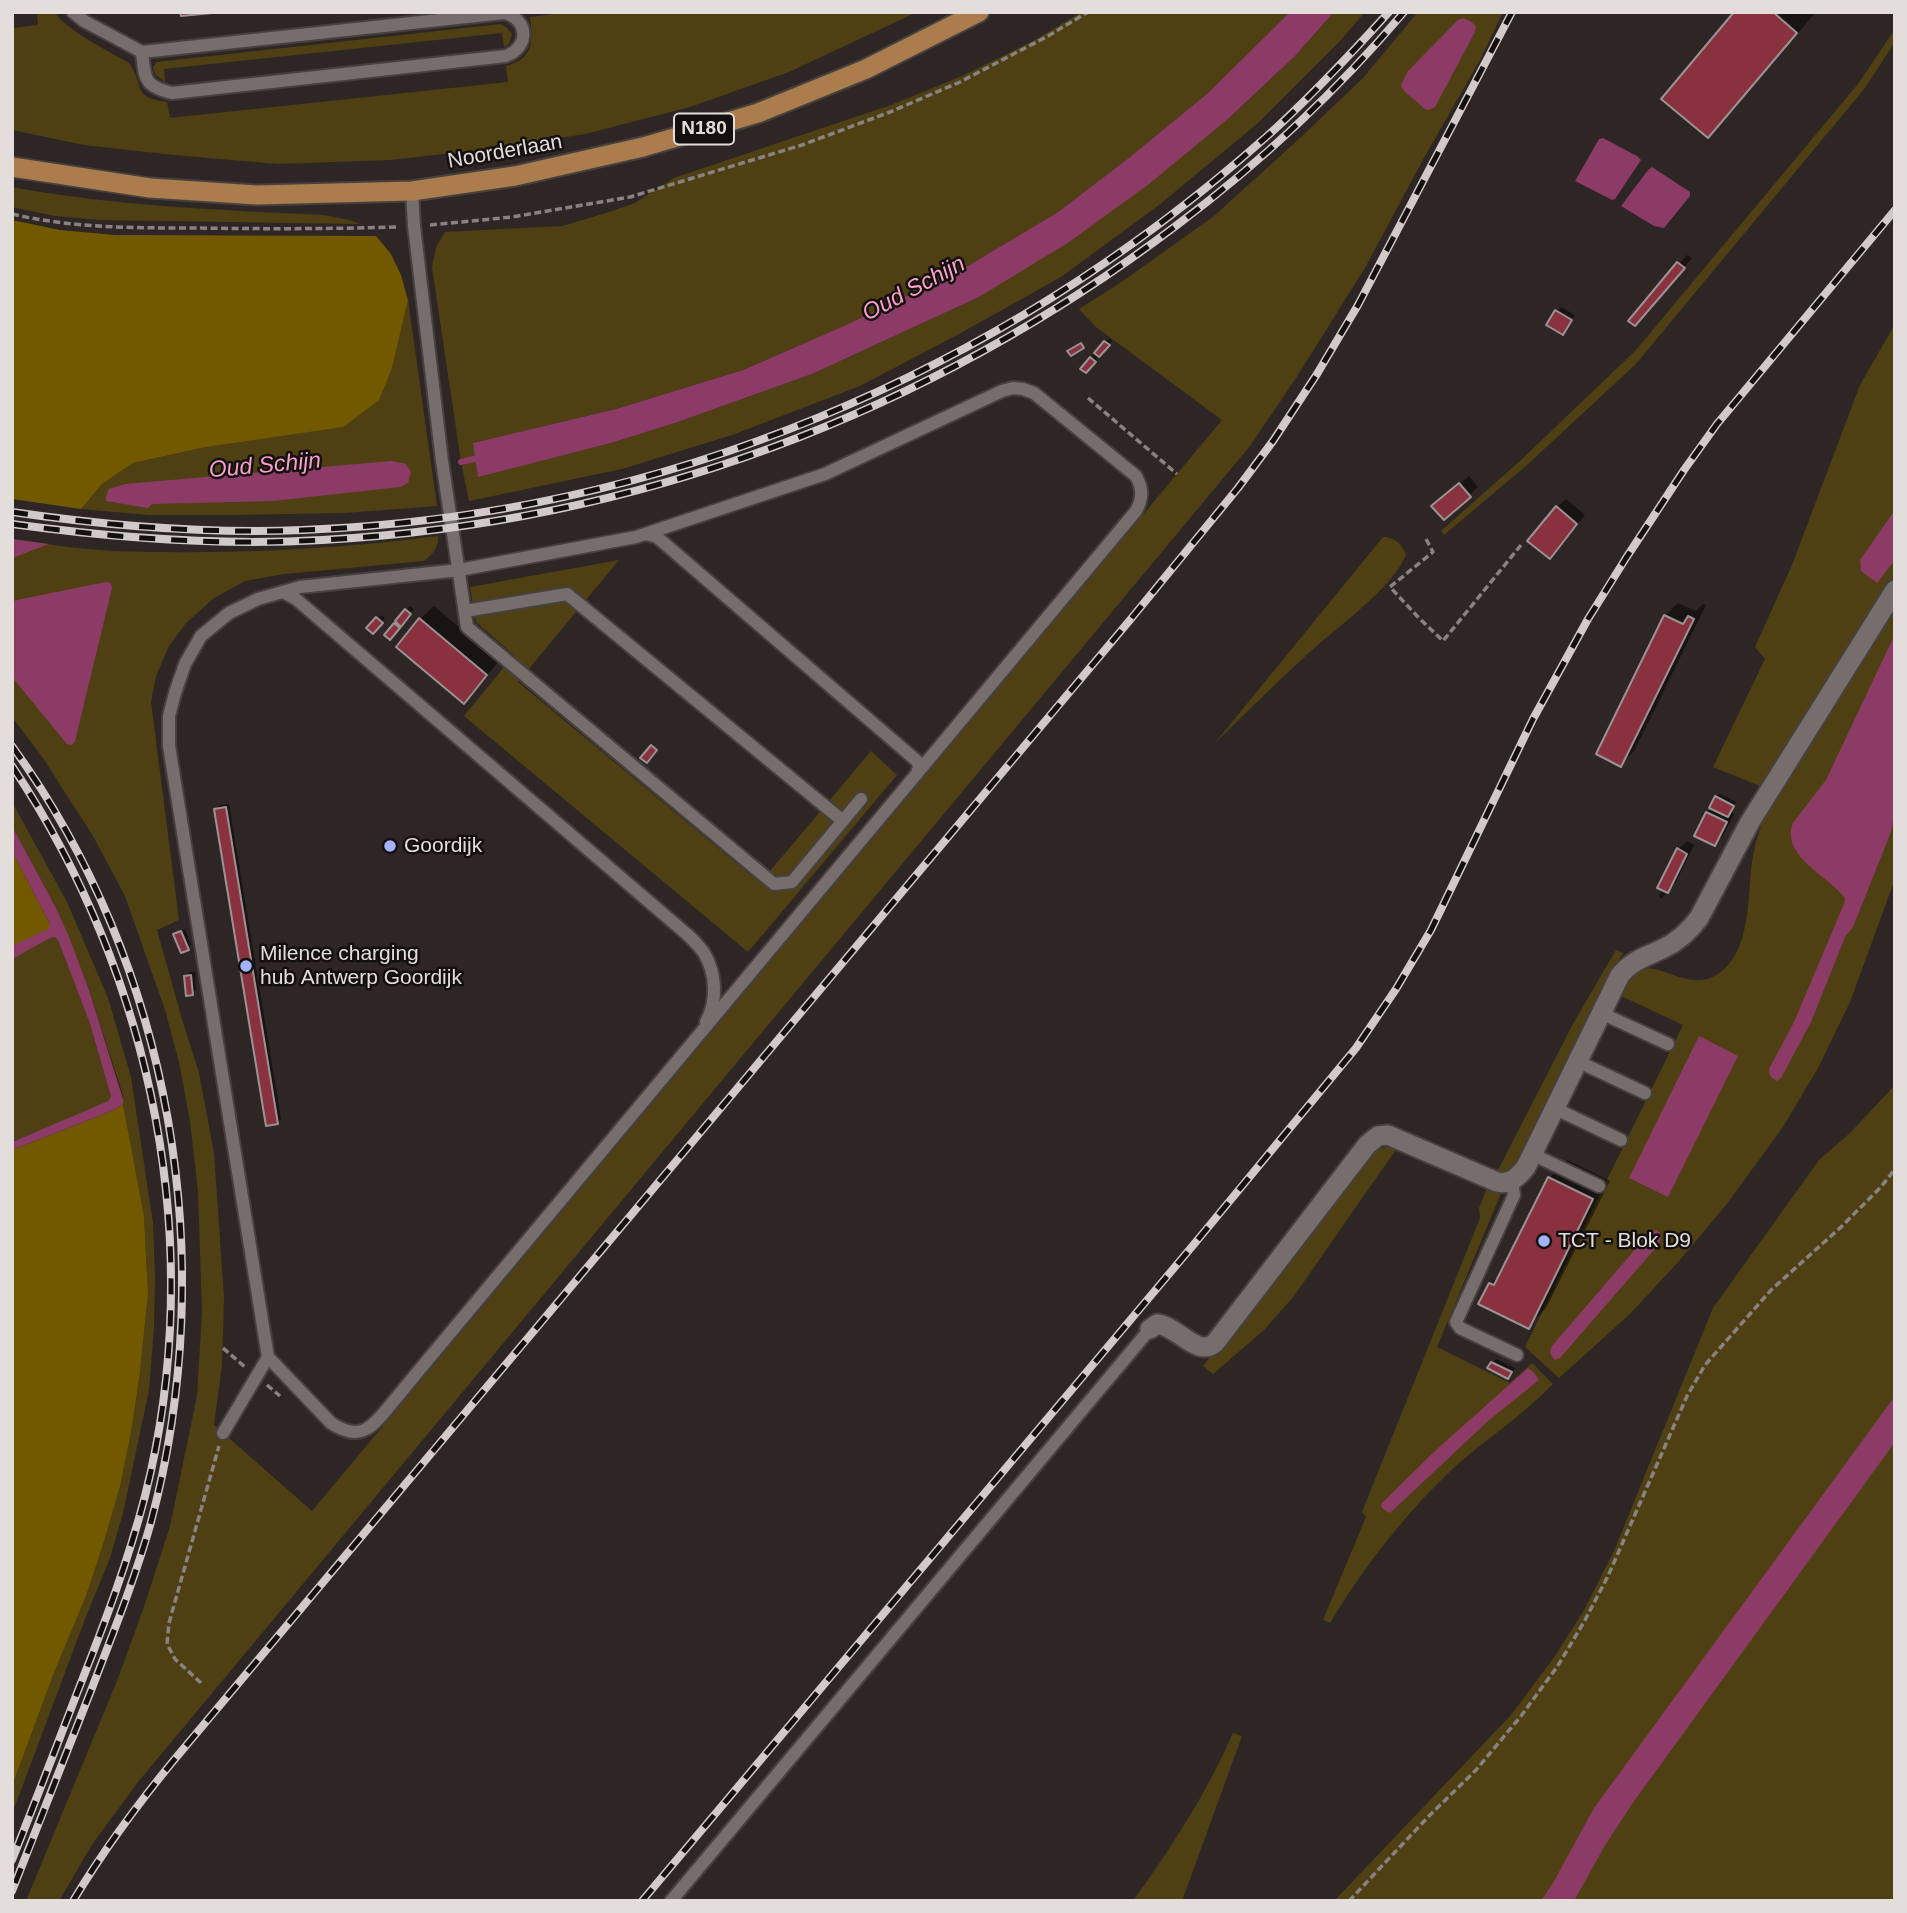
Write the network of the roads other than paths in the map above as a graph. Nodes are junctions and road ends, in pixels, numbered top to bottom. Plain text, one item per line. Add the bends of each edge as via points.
1 (73, 12) edge
2 (979, 12) edge
3 (142, 52) junction
4 (12, 167) edge
5 (412, 191) junction
6 (646, 534) junction
7 (459, 570) junction
8 (1895, 590) edge
9 (283, 592) junction
10 (465, 611) junction
11 (917, 774) junction
12 (861, 799) dead end
13 (843, 821) junction
14 (1601, 1013) junction
15 (699, 1035) junction
16 (1668, 1044) dead end
17 (1577, 1061) junction
18 (1645, 1093) dead end
19 (1554, 1108) junction
20 (1621, 1140) dead end
21 (1532, 1154) junction
22 (1512, 1181) junction
23 (1599, 1186) dead end
24 (1150, 1329) joint
25 (1517, 1355) dead end
26 (268, 1357) junction
27 (223, 1433) road end
28 (671, 1901) edge

1 - 3 lane
2 - 5 main road, Noorderlaan / N180 via 866,69 758,113 643,147 527,173
3 - 3 lane via 148,84 172,93 506,56 515,52 524,32 514,15 503,13
4 - 5 main road, Noorderlaan / N180 via 150,187 257,195
5 - 7 lane
6 - 7 lane
6 - 11 lane via 657,537 915,759
6 - 11 lane via 825,474 1013,388 1034,393 1129,469 1141,484 1136,511
7 - 9 lane
7 - 10 lane
8 - 14 street via 1750,822 1699,918 1677,940 1629,965
9 - 15 lane via 690,936 704,952 714,994 710,1016
9 - 26 lane via 229,614 201,636 185,664 169,716 169,746
10 - 13 lane via 567,594
10 - 13 lane via 467,627 774,884 792,882
11 - 15 lane
12 - 13 lane
14 - 16 lane
14 - 17 street
15 - 26 lane via 372,1427 351,1432 331,1423
17 - 18 lane
17 - 19 street
19 - 20 lane
19 - 21 street
21 - 22 street
21 - 23 lane
22 - 24 street via 1490,1180 1388,1135 1378,1136 1215,1343 1203,1348 1166,1325
22 - 25 lane via 1514,1195 1456,1322
24 - 28 lane
26 - 27 lane

